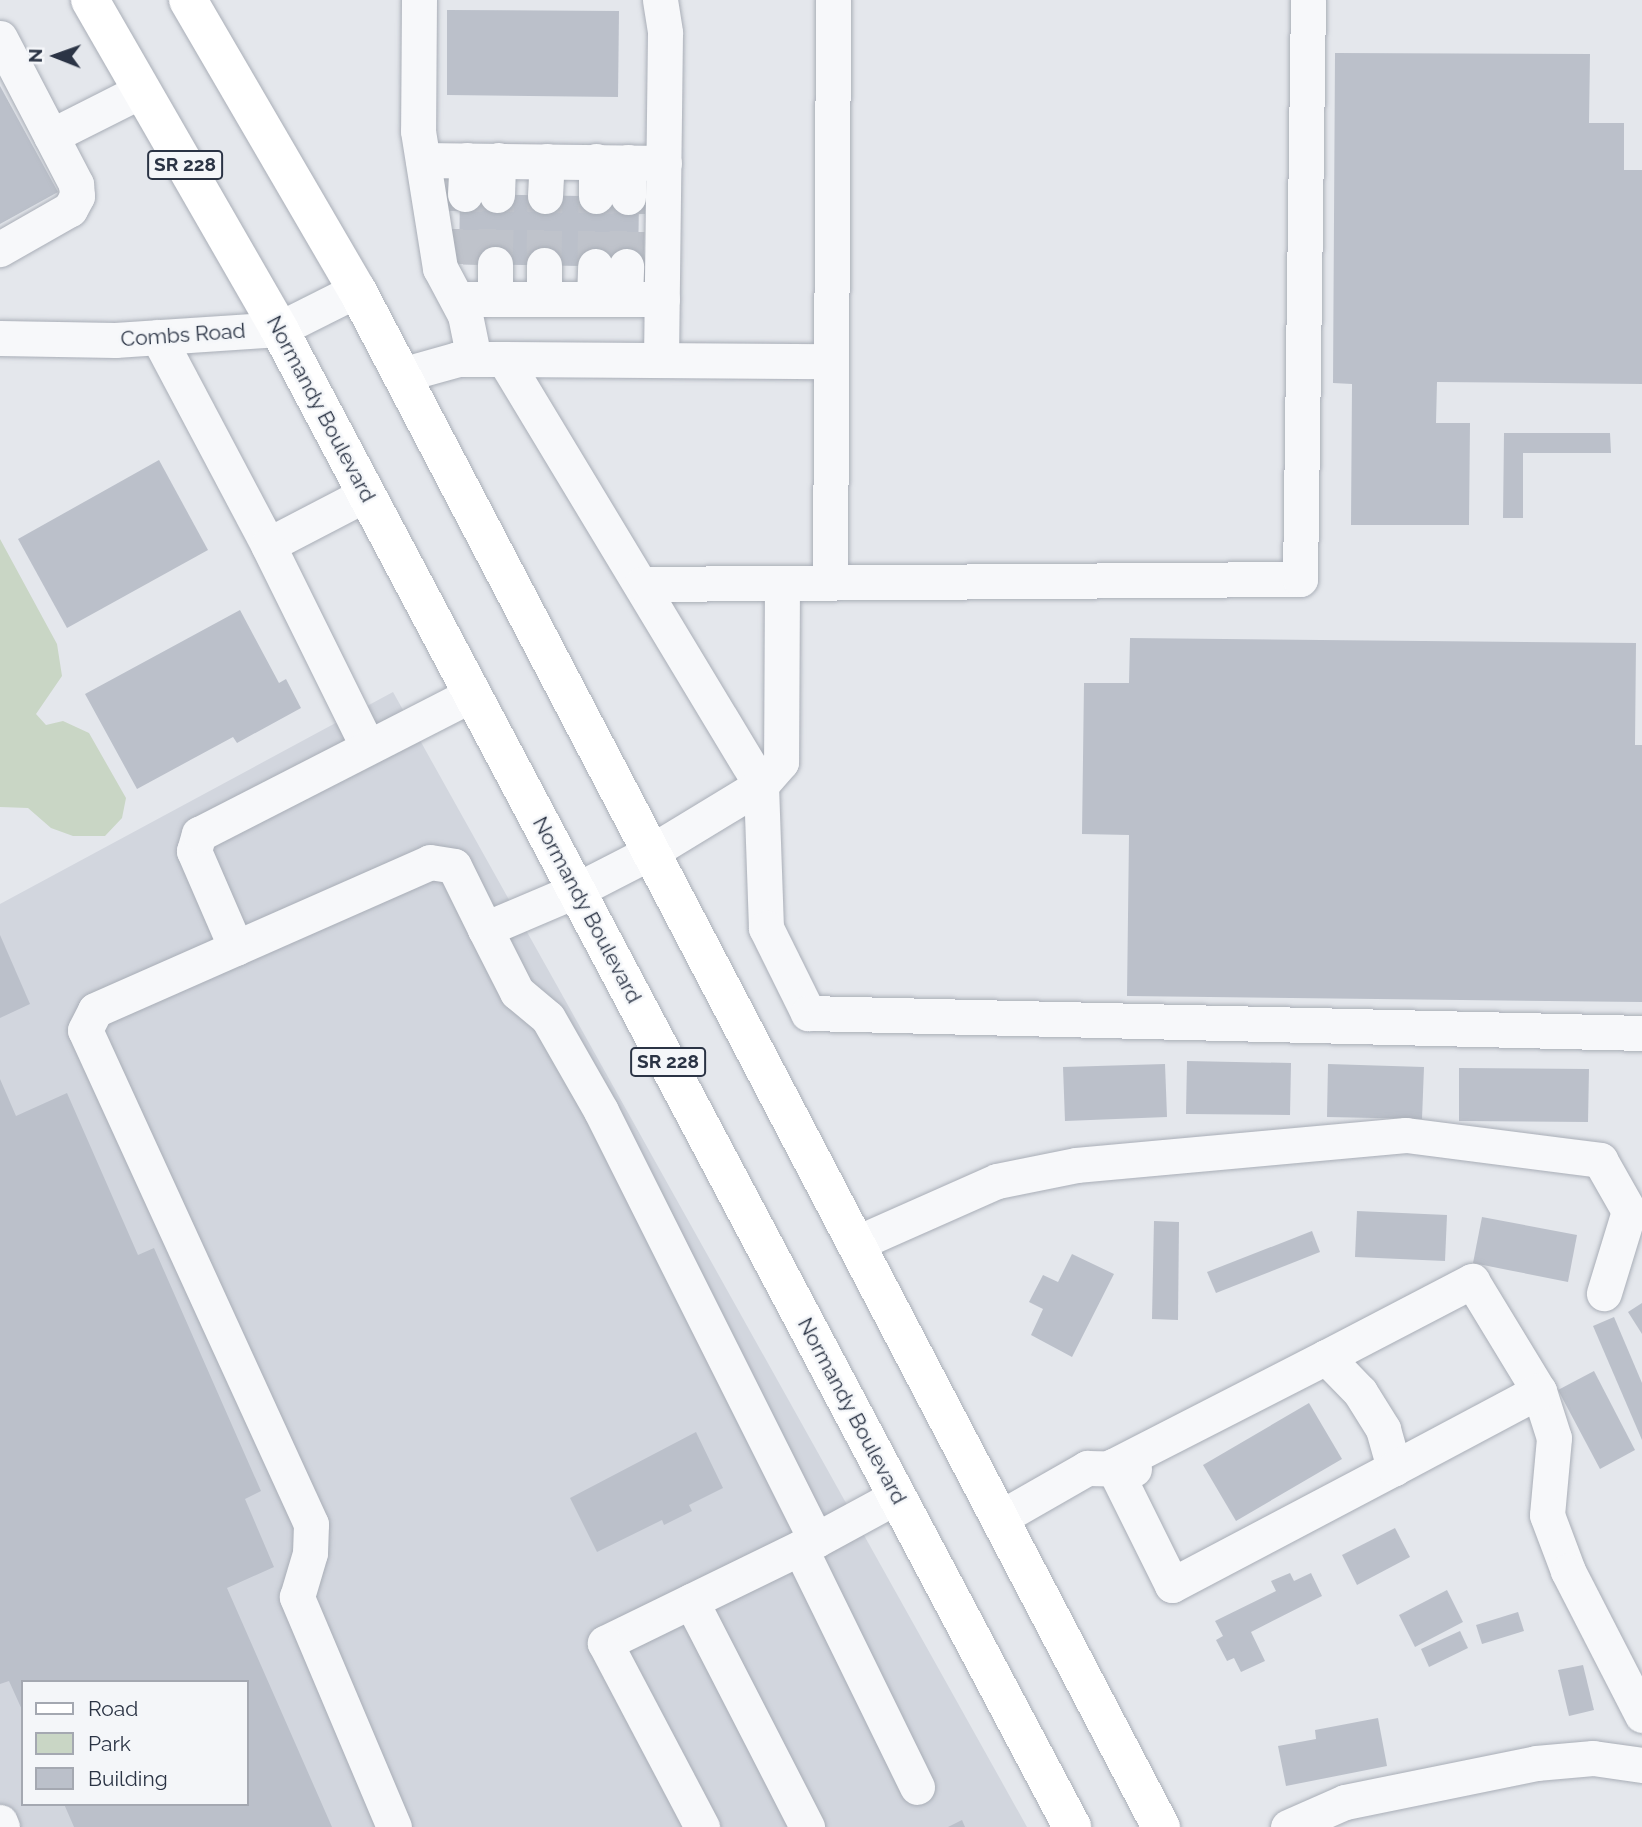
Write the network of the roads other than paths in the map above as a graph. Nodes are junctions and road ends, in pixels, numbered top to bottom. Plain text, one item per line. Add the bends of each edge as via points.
1 (90, 0) edge
2 (188, 0) edge
3 (419, 0) edge
4 (660, 0) edge
5 (833, 0) edge
6 (1308, 0) edge
7 (0, 38) edge
8 (142, 90) junction
9 (51, 136) junction
10 (423, 160) junction
11 (547, 161) junction
12 (612, 162) junction
13 (664, 163) junction
14 (545, 196) tunnel mouth
15 (612, 197) tunnel mouth
16 (0, 249) edge
17 (479, 264) tunnel mouth
18 (357, 290) junction
19 (472, 299) junction
20 (662, 299) junction
21 (279, 329) junction
22 (158, 337) junction
23 (0, 338) edge
24 (489, 359) junction
25 (661, 360) junction
26 (830, 361) junction
27 (401, 375) junction
28 (366, 494) junction
29 (268, 545) junction
30 (830, 582) junction
31 (782, 583) junction
32 (642, 584) junction
33 (472, 694) junction
34 (368, 747) junction
35 (761, 785) junction
36 (651, 852) junction
37 (577, 890) junction
38 (485, 929) junction
39 (236, 948) junction
40 (1642, 1033) edge
41 (856, 1243) junction
42 (1604, 1293) dead end
43 (1334, 1366) junction
44 (1539, 1391) junction
45 (1113, 1466) junction
46 (1394, 1468) junction
47 (897, 1496) junction
48 (998, 1519) junction
49 (808, 1544) junction
50 (691, 1601) junction
51 (1642, 1715) edge
52 (1642, 1765) edge
53 (916, 1787) dead end
54 (0, 1822) edge
55 (2, 1827) edge
56 (394, 1827) edge
57 (702, 1827) edge
58 (807, 1827) edge
59 (1072, 1827) edge
60 (1161, 1827) edge
61 (1288, 1827) edge

1 - 8 main road, Normandy Boulevard / SR 228
2 - 18 main road
3 - 10 street via 416,79
4 - 13 street via 665,33
5 - 26 street
6 - 30 street via 1300,579
7 - 9 street
8 - 9 street
8 - 21 main road, Normandy Boulevard / SR 228
9 - 16 street via 76,184 77,196 70,209
10 - 11 street via 482,177
10 - 19 street via 440,268
11 - 12 street
11 - 14 street
12 - 13 street
12 - 15 street
13 - 20 street
17 - 19 street
18 - 21 street, Combs Road
18 - 27 main road
19 - 20 street via 544,282 610,282
19 - 24 street via 465,315
20 - 25 street
21 - 22 street, Combs Road
21 - 28 main road, Normandy Boulevard / SR 228
22 - 23 street, Combs Road
22 - 29 street
24 - 25 street
24 - 27 street
24 - 32 street
25 - 26 street
26 - 30 street
27 - 36 main road
28 - 29 street
28 - 33 main road, Normandy Boulevard / SR 228
29 - 34 street
30 - 31 street
31 - 32 street
31 - 35 street via 781,762
32 - 35 street
33 - 34 street
33 - 37 main road, Normandy Boulevard / SR 228
34 - 39 street via 199,834 194,851
35 - 36 street
35 - 40 street via 766,928 808,1013
36 - 37 street
36 - 41 main road
37 - 38 street
37 - 47 main road, Normandy Boulevard / SR 228
38 - 39 street via 454,866 430,862
38 - 49 street via 517,992 548,1018 601,1111
39 - 56 street via 96,1010 85,1030 311,1524 310,1553 298,1597
41 - 42 street via 997,1181 1076,1165 1406,1135 1600,1160 1629,1211
41 - 48 main road
43 - 44 street via 1472,1281
43 - 45 street via 1146,1472
43 - 46 street via 1360,1392 1383,1429
44 - 46 street
44 - 51 street via 1554,1438 1547,1515 1567,1571
45 - 46 street via 1172,1585
45 - 48 street via 1087,1468
47 - 49 street
47 - 59 main road, Normandy Boulevard / SR 228
48 - 60 main road
49 - 50 street
49 - 53 street
50 - 57 street via 605,1643
50 - 58 street
52 - 61 street via 1593,1758 1536,1763 1345,1802
54 - 55 street

